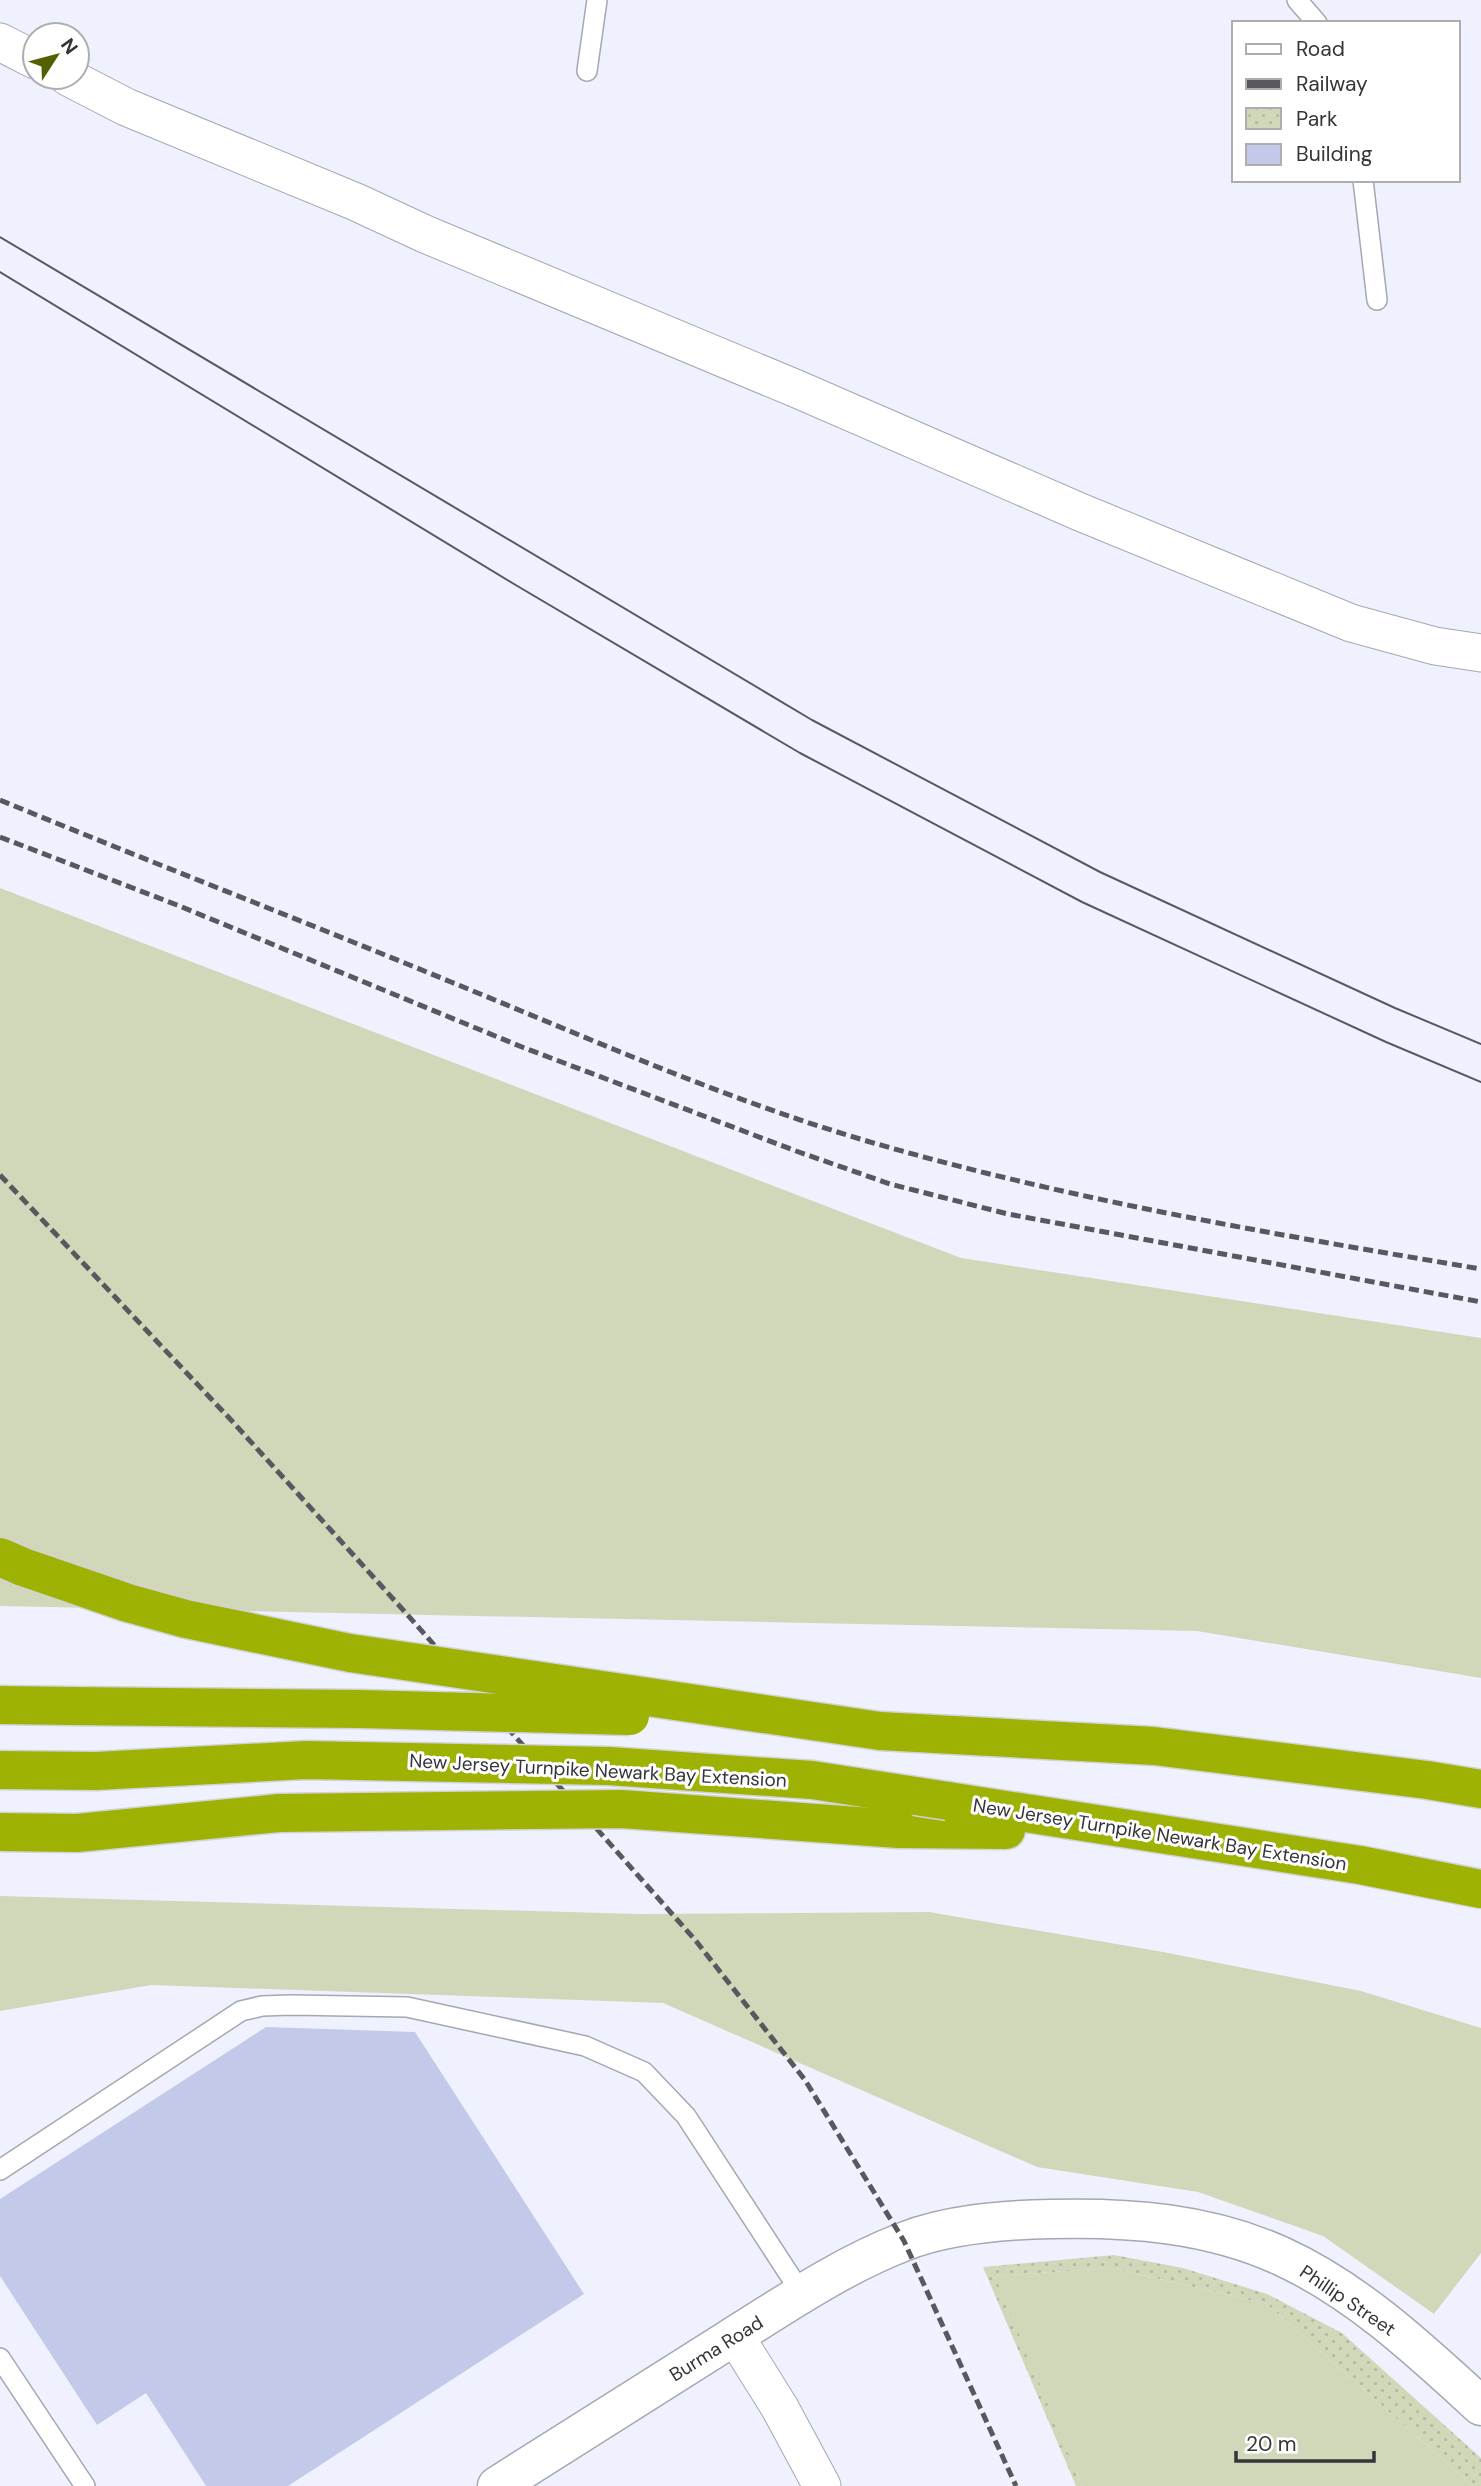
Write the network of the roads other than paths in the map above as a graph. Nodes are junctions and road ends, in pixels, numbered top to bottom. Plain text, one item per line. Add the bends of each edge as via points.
1 (597, 0) edge
2 (1297, 0) edge
3 (1315, 21) edge
4 (0, 42) edge
5 (21, 53) edge
6 (587, 71) dead end
7 (91, 89) edge
8 (1363, 182) edge
9 (1377, 300) dead end
10 (1481, 653) edge
11 (11, 1562) edge
12 (0, 1705) edge
13 (880, 1731) junction
14 (0, 1770) edge
15 (1481, 1789) edge
16 (0, 1832) edge
17 (1155, 1833) junction
18 (1481, 1889) edge
19 (0, 2170) edge
20 (946, 2230) joint
21 (802, 2294) junction
22 (735, 2336) junction
23 (0, 2358) edge
24 (1481, 2406) edge
25 (85, 2486) edge
26 (497, 2486) edge
27 (822, 2486) edge

1 - 6 lane
2 - 3 lane
4 - 5 street
7 - 10 street via 1080,512 1351,623 1435,646
8 - 9 lane
11 - 13 highway, bridge via 186,1619 351,1653
12 - 13 highway, bridge via 519,1712
13 - 15 highway via 1154,1746
14 - 17 highway, New Jersey Turnpike Newark Bay Extension, bridge via 96,1771 306,1759 584,1765 812,1780
16 - 17 highway, bridge via 77,1833 279,1813 621,1809 899,1829
17 - 18 highway, New Jersey Turnpike Newark Bay Extension
19 - 21 lane via 241,2011 291,2005 407,2007 585,2046 644,2072 686,2116
20 - 21 street, Burma Road via 904,2241
20 - 24 street, Phillip Street via 1020,2220 1093,2218 1161,2222 1222,2235 1280,2256 1331,2283
21 - 22 street, Burma Road
22 - 26 street, Burma Road
22 - 27 street
23 - 25 lane

